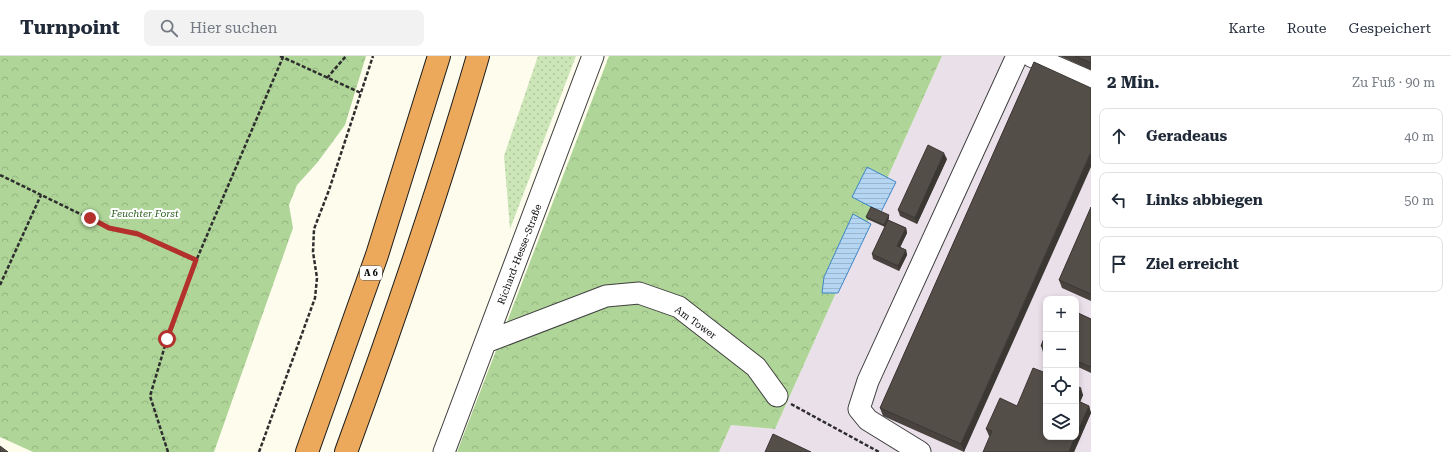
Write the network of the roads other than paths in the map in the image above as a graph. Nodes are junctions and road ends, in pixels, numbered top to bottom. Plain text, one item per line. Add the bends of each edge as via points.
1 (439, 56) edge
2 (478, 56) edge
3 (593, 56) edge
4 (1017, 56) edge
5 (1031, 56) edge
6 (1091, 82) edge
7 (486, 342) junction
8 (776, 396) road end
9 (306, 452) edge
10 (346, 452) edge
11 (444, 452) edge
12 (920, 452) edge

1 - 9 highway, A 6 via 375,261
2 - 10 highway via 403,293
3 - 7 street, Richard-Hesse-Straße
4 - 12 street via 868,381 859,409 868,420
5 - 6 street
7 - 8 street, Am Tower via 606,296 639,294 679,306 756,367
7 - 11 street, Richard-Hesse-Straße

